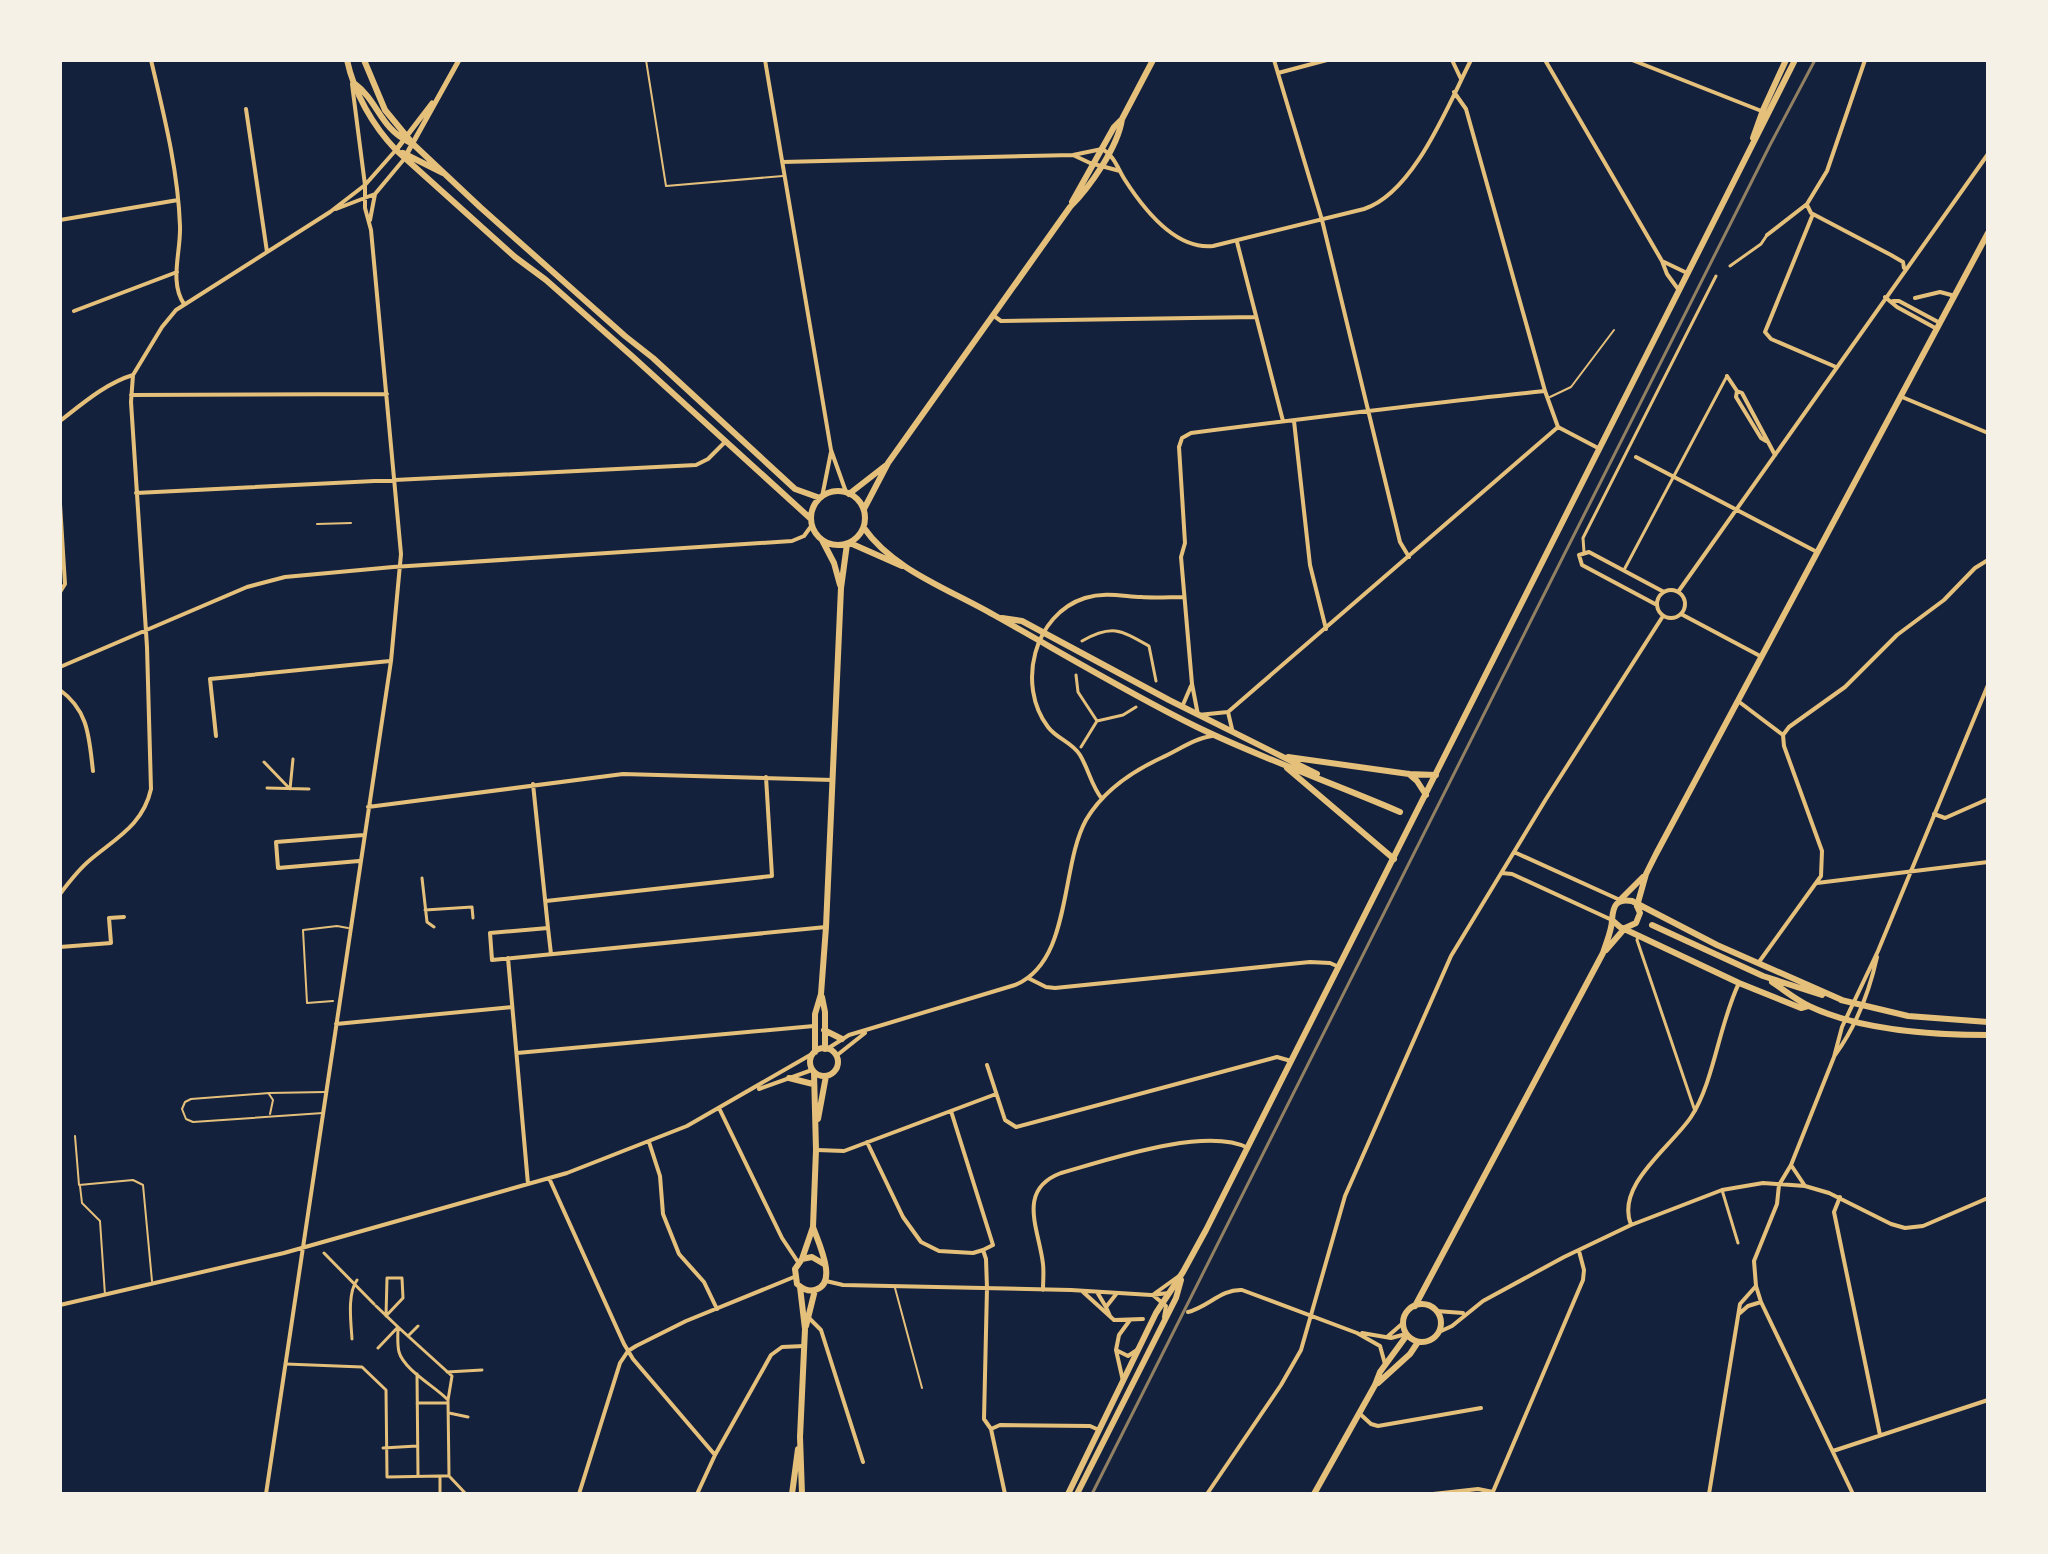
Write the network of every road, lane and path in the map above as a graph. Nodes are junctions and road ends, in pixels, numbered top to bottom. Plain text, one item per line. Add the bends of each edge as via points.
1 (151, 60) edge
2 (347, 60) edge
3 (364, 60) edge
4 (459, 60) edge
5 (646, 60) edge
6 (765, 60) edge
7 (1153, 60) edge
8 (1274, 60) edge
9 (1327, 60) edge
10 (1452, 60) edge
11 (1471, 60) edge
12 (1545, 60) edge
13 (1632, 60) edge
14 (1786, 60) edge
15 (1795, 60) edge
16 (1865, 60) edge
17 (1278, 73) junction
18 (1461, 79) junction
19 (352, 82) junction
20 (1454, 92) junction
21 (438, 97) junction
22 (246, 109) dead end
23 (1766, 113) junction
24 (405, 138) junction
25 (413, 144) junction
26 (396, 150) junction
27 (1105, 151) junction
28 (1988, 154) edge
29 (1073, 155) junction
30 (406, 156) junction
31 (782, 162) junction
32 (1097, 165) junction
33 (1120, 171) junction
34 (446, 175) junction
35 (784, 176) junction
36 (365, 185) junction
37 (375, 194) junction
38 (364, 197) junction
39 (178, 200) junction
40 (1807, 204) junction
41 (330, 212) junction
42 (1813, 214) junction
43 (60, 220) edge
44 (370, 220) junction
45 (1322, 220) junction
46 (1988, 233) edge
47 (1767, 235) joint
48 (1236, 241) junction
49 (267, 252) junction
50 (1662, 261) junction
51 (1730, 266) dead end
52 (1904, 270) junction
53 (177, 272) junction
54 (1687, 273) junction
55 (1716, 276) dead end
56 (1679, 290) junction
57 (1955, 296) junction
58 (1885, 297) junction
59 (1915, 298) dead end
60 (184, 304) junction
61 (74, 311) dead end
62 (994, 316) junction
63 (1256, 317) junction
64 (1938, 326) junction
65 (1614, 330) dead end
66 (1836, 367) junction
67 (133, 375) junction
68 (1727, 376) joint
69 (1545, 391) junction
70 (387, 394) junction
71 (131, 395) junction
72 (1900, 396) junction
73 (1548, 398) junction
74 (1369, 411) junction
75 (60, 421) edge
76 (1283, 421) junction
77 (1294, 421) junction
78 (1558, 427) junction
79 (1988, 433) edge
80 (726, 441) junction
81 (1600, 448) junction
82 (831, 450) junction
83 (1775, 455) junction
84 (1636, 457) dead end
85 (888, 463) junction
86 (1675, 477) junction
87 (396, 481) junction
88 (136, 493) junction
89 (847, 493) junction
90 (821, 498) junction
91 (60, 504) edge
92 (864, 509) junction
93 (1736, 509) junction
94 (812, 522) junction
95 (351, 523) dead end
96 (317, 524) dead end
97 (864, 528) junction
98 (822, 540) junction
99 (849, 543) junction
100 (61, 546) edge
101 (1584, 552) junction
102 (1817, 552) junction
103 (1409, 557) junction
104 (1988, 560) edge
105 (400, 566) junction
106 (911, 569) junction
107 (1624, 571) junction
108 (841, 588) junction
109 (60, 592) edge
110 (1664, 592) junction
111 (1678, 592) junction
112 (1184, 597) junction
113 (1657, 605) junction
114 (1681, 614) junction
115 (1663, 616) junction
116 (998, 617) junction
117 (1326, 629) junction
118 (144, 632) junction
119 (1043, 633) junction
120 (1082, 641) dead end
121 (1039, 642) junction
122 (1762, 657) junction
123 (391, 661) junction
124 (60, 667) edge
125 (1076, 675) dead end
126 (1156, 681) dead end
127 (1192, 684) junction
128 (1988, 685) edge
129 (60, 690) edge
130 (1738, 701) junction
131 (1136, 707) dead end
132 (1182, 707) junction
133 (1228, 712) junction
134 (1198, 715) junction
135 (1097, 721) junction
136 (1232, 731) junction
137 (1214, 735) junction
138 (1783, 735) junction
139 (216, 736) dead end
140 (1081, 747) dead end
141 (1288, 757) junction
142 (293, 759) dead end
143 (264, 762) dead end
144 (1285, 766) junction
145 (93, 771) dead end
146 (1409, 774) junction
147 (1436, 775) junction
148 (766, 777) junction
149 (833, 780) junction
150 (1333, 783) junction
151 (533, 784) junction
152 (267, 788) dead end
153 (290, 789) junction
154 (309, 789) dead end
155 (1426, 795) junction
156 (1102, 799) junction
157 (1988, 799) edge
158 (368, 807) junction
159 (1400, 812) dead end
160 (1934, 814) junction
161 (364, 835) junction
162 (1514, 852) junction
163 (1394, 859) junction
164 (360, 861) junction
165 (1988, 862) edge
166 (1910, 872) junction
167 (1502, 873) junction
168 (1646, 874) junction
169 (422, 878) dead end
170 (1817, 883) junction
171 (60, 894) edge
172 (1620, 900) junction
173 (546, 901) junction
174 (1637, 906) junction
175 (425, 910) junction
176 (124, 917) dead end
177 (473, 918) dead end
178 (1612, 920) junction
179 (1652, 925) dead end
180 (434, 927) dead end
181 (826, 927) junction
182 (349, 928) junction
183 (548, 928) junction
184 (1625, 928) junction
185 (1639, 936) junction
186 (60, 947) edge
187 (1878, 951) junction
188 (1603, 953) junction
189 (551, 954) junction
190 (508, 958) junction
191 (1758, 963) junction
192 (1339, 967) junction
193 (1763, 976) junction
194 (1030, 979) junction
195 (1739, 983) junction
196 (821, 994) junction
197 (1842, 1000) junction
198 (333, 1001) dead end
199 (1852, 1004) junction
200 (1808, 1006) junction
201 (513, 1007) junction
202 (1862, 1007) junction
203 (1846, 1018) junction
204 (1856, 1020) junction
205 (1988, 1022) edge
206 (336, 1024) junction
207 (814, 1026) junction
208 (824, 1030) junction
209 (867, 1031) junction
210 (1988, 1035) edge
211 (842, 1039) junction
212 (826, 1049) junction
213 (517, 1053) junction
214 (814, 1053) junction
215 (836, 1056) junction
216 (1834, 1057) junction
217 (1291, 1061) junction
218 (987, 1065) dead end
219 (813, 1071) junction
220 (826, 1076) junction
221 (789, 1078) junction
222 (813, 1084) junction
223 (326, 1092) junction
224 (749, 1092) junction
225 (269, 1093) junction
226 (996, 1094) junction
227 (719, 1108) junction
228 (951, 1111) junction
229 (1695, 1111) junction
230 (323, 1113) junction
231 (269, 1116) junction
232 (816, 1126) junction
233 (75, 1136) dead end
234 (649, 1142) junction
235 (867, 1142) junction
236 (1248, 1148) junction
237 (816, 1150) junction
238 (1791, 1165) junction
239 (549, 1178) junction
240 (528, 1184) junction
241 (79, 1185) junction
242 (1779, 1185) junction
243 (1805, 1186) junction
244 (1722, 1190) junction
245 (1840, 1197) junction
246 (1988, 1198) edge
247 (1631, 1225) junction
248 (813, 1227) junction
249 (1738, 1243) dead end
250 (302, 1248) junction
251 (983, 1250) junction
252 (1579, 1251) junction
253 (324, 1253) dead end
254 (800, 1261) junction
255 (824, 1264) junction
256 (1183, 1272) junction
257 (794, 1277) junction
258 (355, 1281) junction
259 (826, 1281) junction
260 (1429, 1281) junction
261 (152, 1283) junction
262 (895, 1286) junction
263 (1756, 1286) junction
264 (800, 1287) junction
265 (987, 1288) junction
266 (815, 1290) junction
267 (1043, 1290) junction
268 (1082, 1291) junction
269 (1179, 1291) junction
270 (1097, 1292) junction
271 (1117, 1293) junction
272 (1170, 1293) junction
273 (105, 1295) junction
274 (1151, 1295) junction
275 (1164, 1302) junction
276 (1761, 1302) junction
277 (60, 1305) edge
278 (1415, 1306) junction
279 (1106, 1307) junction
280 (717, 1309) junction
281 (1433, 1309) junction
282 (1188, 1312) dead end
283 (1465, 1312) junction
284 (1156, 1313) junction
285 (1740, 1313) junction
286 (805, 1315) junction
287 (386, 1316) junction
288 (1313, 1317) junction
289 (1111, 1318) junction
290 (1143, 1319) dead end
291 (1130, 1320) junction
292 (1403, 1323) junction
293 (418, 1326) dead end
294 (398, 1327) junction
295 (1160, 1331) junction
296 (1439, 1332) junction
297 (1357, 1333) junction
298 (409, 1335) junction
299 (1407, 1335) junction
300 (1386, 1338) junction
301 (352, 1339) dead end
302 (1418, 1342) junction
303 (804, 1346) junction
304 (378, 1348) dead end
305 (1138, 1349) junction
306 (1116, 1350) junction
307 (628, 1351) junction
308 (286, 1364) junction
309 (1385, 1364) junction
310 (411, 1367) junction
311 (482, 1370) dead end
312 (407, 1372) dead end
313 (447, 1372) junction
314 (417, 1374) junction
315 (1124, 1383) junction
316 (1375, 1385) junction
317 (922, 1388) dead end
318 (1988, 1400) edge
319 (448, 1401) junction
320 (417, 1403) junction
321 (1481, 1408) dead end
322 (1119, 1411) junction
323 (449, 1413) junction
324 (1359, 1413) junction
325 (468, 1417) dead end
326 (991, 1429) junction
327 (1100, 1431) junction
328 (1880, 1435) junction
329 (800, 1437) junction
330 (417, 1446) junction
331 (385, 1447) junction
332 (1833, 1451) junction
333 (715, 1455) junction
334 (863, 1462) dead end
335 (418, 1476) junction
336 (440, 1476) junction
337 (449, 1476) junction
338 (467, 1493) edge
339 (1493, 1493) edge
340 (266, 1494) edge
341 (440, 1494) edge
342 (579, 1494) edge
343 (697, 1494) edge
344 (792, 1494) edge
345 (802, 1494) edge
346 (1005, 1494) edge
347 (1068, 1494) edge
348 (1077, 1494) edge
349 (1207, 1494) edge
350 (1314, 1494) edge
351 (1433, 1494) edge
352 (1709, 1494) edge
353 (1853, 1494) edge

1 - 39 street
2 - 19 main road
3 - 24 main road via 385,110
4 - 21 street
5 - 35 lane via 666,186
6 - 31 street
7 - 27 main road
8 - 17 street
9 - 17 street
10 - 18 street
11 - 18 street
12 - 50 street
13 - 23 street
14 - 23 main road
15 - 23 main road
16 - 40 street via 1829,166
17 - 45 street
18 - 20 street
19 - 24 main road via 366,92 389,128
19 - 26 main road
19 - 36 street
20 - 45 street via 1397,188 1375,205
20 - 69 street via 1466,109
21 - 24 street
21 - 25 street
22 - 49 street
23 - 54 main road
24 - 25 main road
24 - 26 street
25 - 30 street
25 - 34 main road
26 - 30 main road
26 - 36 street
27 - 29 street
27 - 32 main road
27 - 33 street
28 - 52 street
29 - 31 street
29 - 32 street
30 - 34 main road
30 - 37 street
30 - 80 main road
31 - 35 street
32 - 33 street
32 - 62 main road
33 - 48 street via 1147,209 1183,241 1201,247
34 - 90 main road via 795,489
35 - 82 street
36 - 38 street
36 - 41 street
37 - 38 street
37 - 44 street
38 - 41 street
38 - 44 street
39 - 43 street
39 - 53 street
40 - 42 street
40 - 47 street
41 - 49 street
42 - 52 street via 1901,261
42 - 66 street via 1765,332
44 - 70 street
45 - 48 street
45 - 74 street
46 - 57 main road
47 - 51 street
48 - 63 street
49 - 60 street
50 - 54 street
50 - 56 street
52 - 58 street
53 - 60 street via 176,289
53 - 61 street
54 - 56 main road
55 - 101 street via 1583,538
56 - 81 main road
57 - 59 street via 1940,292
57 - 64 main road
58 - 64 street
58 - 66 street
60 - 67 street
62 - 63 street via 1001,321
62 - 85 main road
63 - 76 street
64 - 72 main road
65 - 73 lane via 1571,387
66 - 83 street
67 - 71 street
67 - 75 street
68 - 83 street
68 - 86 street
69 - 73 street
69 - 74 street
70 - 71 street
70 - 87 street
71 - 88 street
72 - 79 street
72 - 102 main road
73 - 78 street
74 - 77 street
74 - 103 street via 1400,542
76 - 77 street
76 - 112 street via 1182,438
77 - 117 street via 1310,565
78 - 81 street
78 - 103 street
80 - 87 street via 696,465
80 - 94 main road
81 - 147 main road
82 - 89 street
82 - 90 street
83 - 93 street
84 - 86 street
85 - 89 main road
85 - 92 main road
86 - 93 street
86 - 107 street
87 - 88 street
87 - 105 street
88 - 118 street
89 - 90 main road via 831,492
89 - 92 main road
90 - 94 main road
91 - 100 street
92 - 97 main road
93 - 102 street
93 - 111 street
94 - 98 main road
94 - 105 street via 804,536 792,541
95 - 96 lane
97 - 99 main road
97 - 106 main road via 878,546
98 - 99 main road
98 - 108 main road
99 - 106 main road
99 - 108 main road
100 - 109 street via 65,584
101 - 107 street
101 - 113 street via 1579,558 1582,565
102 - 122 main road
103 - 117 street
104 - 138 street via 1897,635 1849,684
105 - 118 street via 276,579
105 - 123 street
106 - 116 main road
107 - 110 street
108 - 149 main road
110 - 111 street
110 - 113 street
111 - 114 street via 1685,602
112 - 119 street via 1090,597 1063,610
112 - 127 street
113 - 115 street
114 - 115 street
114 - 122 street
115 - 162 street
116 - 119 main road via 1022,621
116 - 121 main road
117 - 133 street
118 - 124 street
118 - 171 street via 149,798 133,826 86,863
119 - 121 street
119 - 132 main road
120 - 126 street via 1120,630 1149,646
121 - 137 main road
121 - 156 street via 1032,671 1038,707 1050,729 1076,751
122 - 130 main road
123 - 139 street via 210,679
123 - 158 street
125 - 135 street via 1078,692
127 - 132 street
127 - 134 street
128 - 160 street
129 - 145 street via 83,715
130 - 138 street
130 - 168 main road
131 - 135 street
132 - 134 main road
133 - 134 street
133 - 136 street
134 - 136 main road
135 - 140 street
136 - 141 main road
137 - 144 main road
137 - 156 street via 1134,772
138 - 170 street via 1822,851 1823,872
141 - 146 main road
141 - 150 main road
142 - 153 street
143 - 153 street
144 - 150 main road
144 - 163 main road
146 - 147 main road
146 - 155 main road
147 - 155 main road
148 - 149 street
148 - 151 street via 640,773
148 - 173 street via 772,876
149 - 181 main road
150 - 159 main road
151 - 158 street
151 - 173 street
152 - 153 street
153 - 154 street
155 - 163 main road
156 - 194 street via 1082,829 1057,928
157 - 160 street via 1945,818
158 - 161 street
160 - 166 street
161 - 164 street
161 - 164 street via 276,842 278,868
162 - 167 street
162 - 172 street
163 - 192 main road
164 - 182 street
165 - 166 street
166 - 170 street
166 - 187 street
167 - 178 street
167 - 288 street via 1451,956 1345,1196
168 - 172 main road
168 - 174 main road
169 - 175 street
170 - 191 street
172 - 174 main road
172 - 178 main road via 1612,908
173 - 183 street
174 - 184 main road via 1638,921
174 - 191 main road
175 - 177 street via 472,907
175 - 180 street
176 - 186 street via 109,918 111,943
178 - 184 main road
178 - 188 main road
179 - 193 main road
181 - 189 street
181 - 196 main road
182 - 198 lane via 303,930 307,1003
182 - 206 street
183 - 189 street
183 - 190 street via 490,933 492,960
184 - 185 main road
184 - 188 main road
185 - 195 main road
185 - 229 street
187 - 199 street
187 - 202 street
188 - 260 main road
189 - 190 street
190 - 201 street
191 - 197 main road
192 - 194 street via 1310,962 1052,988
192 - 217 main road
193 - 197 main road
193 - 200 main road
194 - 209 street
195 - 200 main road via 1801,1008
195 - 229 street
196 - 207 main road
196 - 208 main road
197 - 199 main road
199 - 202 main road
199 - 203 street
200 - 203 main road
201 - 206 street
201 - 213 street
202 - 204 street
202 - 205 main road via 1923,1019
203 - 204 main road
203 - 216 street
204 - 210 main road via 1925,1032
204 - 216 street
206 - 223 street
207 - 213 street
207 - 214 main road
208 - 211 main road
208 - 212 main road
209 - 211 street
209 - 215 street
211 - 212 street
212 - 214 main road
212 - 215 main road
213 - 240 street
214 - 219 main road
214 - 224 street
215 - 220 main road via 836,1068
216 - 238 street
217 - 226 street via 1277,1057 1019,1127 1007,1123
217 - 236 main road
218 - 226 street
219 - 220 main road
219 - 221 street
219 - 222 main road
220 - 232 main road
221 - 222 main road
221 - 224 street
222 - 232 main road
223 - 225 lane
223 - 230 street
224 - 227 street
225 - 231 lane
225 - 231 lane via 191,1099 182,1112 193,1122
226 - 228 street
227 - 234 street
227 - 254 street via 782,1238
228 - 235 street
228 - 251 street via 993,1245
229 - 247 street via 1635,1185 1627,1207
230 - 231 lane
230 - 250 street
232 - 237 main road
233 - 241 lane
234 - 239 street
234 - 280 street via 660,1172 663,1214 680,1257 707,1286
235 - 237 street via 840,1152
235 - 251 street via 921,1242 939,1251
236 - 256 main road
236 - 267 street via 1230,1140 1164,1146 1050,1178 1033,1206
237 - 248 main road
238 - 242 street
238 - 243 street
239 - 240 street
239 - 307 street
240 - 250 street
241 - 261 lane via 142,1183
241 - 273 lane via 82,1203 100,1221
242 - 243 street
242 - 244 street via 1756,1183
242 - 263 street via 1777,1204 1754,1261
243 - 245 street
244 - 247 street
244 - 249 street
245 - 246 street via 1897,1226 1914,1228
245 - 328 street via 1834,1212
247 - 252 street
248 - 254 main road
248 - 255 main road
250 - 261 street
250 - 308 street
251 - 265 street
252 - 283 street
252 - 339 street via 1583,1280
253 - 258 street
254 - 255 main road via 817,1258
254 - 257 main road
255 - 259 main road
256 - 269 main road
256 - 272 main road
256 - 274 street
257 - 264 main road
257 - 280 street
258 - 287 street
258 - 301 street
259 - 262 street
259 - 266 main road
260 - 278 main road
260 - 281 main road
261 - 273 street
262 - 265 street
262 - 317 lane
263 - 276 street
263 - 285 street via 1741,1301
264 - 266 main road
264 - 286 main road
265 - 267 street
265 - 326 street via 984,1419
266 - 286 main road
267 - 268 street
268 - 270 street
268 - 289 street
269 - 272 street
269 - 295 main road
270 - 271 street
270 - 279 street
271 - 274 street
271 - 279 street
272 - 274 street
272 - 275 main road
273 - 277 street
274 - 275 street
274 - 284 street
275 - 284 main road
275 - 295 street
276 - 285 street
276 - 332 street
278 - 281 main road
278 - 292 main road
279 - 289 street
280 - 307 street
281 - 283 street
281 - 296 main road via 1441,1321
282 - 288 street via 1235,1290
283 - 296 street
284 - 305 main road
285 - 352 street
286 - 303 main road
286 - 334 street via 821,1330
287 - 287 street via 404,1296 402,1278 385,1276
287 - 294 street
288 - 297 street
288 - 349 street via 1286,1378
289 - 291 street
290 - 291 street
291 - 306 street
292 - 299 main road
292 - 300 street
293 - 298 street
294 - 298 street
294 - 304 street
294 - 310 street via 399,1355
295 - 322 main road
296 - 302 main road
297 - 300 street
297 - 309 street via 1380,1346
298 - 313 street
299 - 300 street
299 - 302 main road
299 - 309 main road
302 - 316 main road
303 - 329 main road
303 - 333 street via 782,1347 771,1355
305 - 306 street via 1128,1356
305 - 315 main road
306 - 315 street
307 - 333 street
307 - 342 street
308 - 331 street via 362,1367 386,1390
308 - 340 street
309 - 316 main road
310 - 312 street
310 - 314 street
311 - 313 street
313 - 319 street via 452,1376
314 - 319 street
314 - 320 street
315 - 322 main road
315 - 327 main road
316 - 324 main road
318 - 328 street
319 - 320 street
319 - 323 street
320 - 330 street
321 - 324 street via 1378,1426
322 - 348 main road
323 - 325 street
323 - 337 street
324 - 350 main road
326 - 327 street via 1087,1426
326 - 346 street
327 - 347 main road
328 - 332 street
329 - 344 main road
329 - 345 main road
330 - 331 street
330 - 335 street
331 - 335 street via 386,1478
332 - 353 street
333 - 343 street
335 - 336 street
336 - 337 street
336 - 341 street
337 - 338 street
339 - 351 street via 1478,1489

